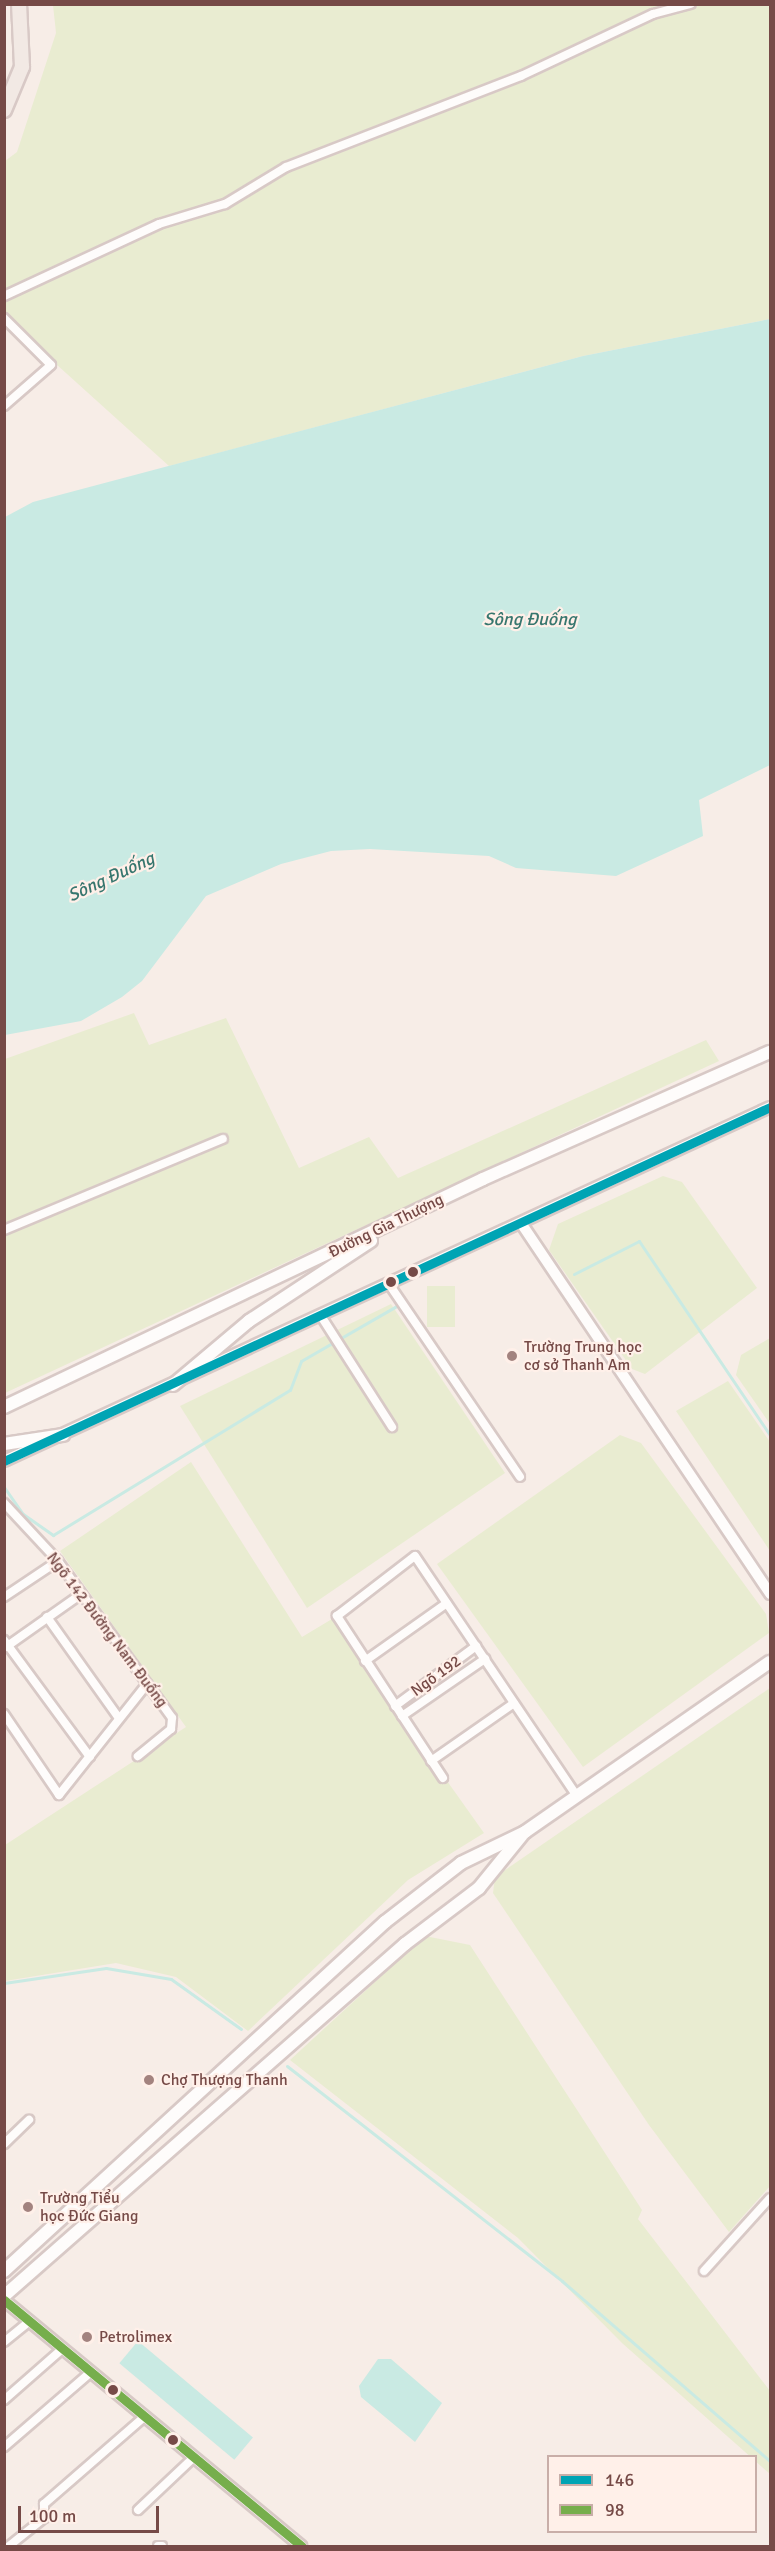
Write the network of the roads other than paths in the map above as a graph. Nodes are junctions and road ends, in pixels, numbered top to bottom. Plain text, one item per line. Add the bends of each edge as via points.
1 (19, 4) edge
2 (691, 4) edge
3 (6, 107) edge
4 (4, 296) edge
5 (4, 318) edge
6 (4, 406) edge
7 (771, 1052) edge
8 (771, 1107) edge
9 (223, 1139) dead end
10 (421, 1209) junction
11 (522, 1223) junction
12 (4, 1230) edge
13 (389, 1284) junction
14 (321, 1316) junction
15 (173, 1385) junction
16 (4, 1407) edge
17 (392, 1427) dead end
18 (63, 1435) junction
19 (4, 1444) edge
20 (4, 1461) edge
21 (520, 1477) dead end
22 (6, 1507) edge
23 (58, 1561) junction
24 (81, 1594) junction
25 (771, 1594) edge
26 (4, 1597) edge
27 (447, 1603) junction
28 (47, 1617) junction
29 (6, 1644) edge
30 (476, 1646) junction
31 (485, 1659) junction
32 (365, 1661) junction
33 (771, 1662) edge
34 (147, 1684) junction
35 (514, 1703) junction
36 (395, 1706) junction
37 (402, 1716) junction
38 (5, 1717) edge
39 (118, 1717) junction
40 (138, 1756) dead end
41 (90, 1757) junction
42 (431, 1761) junction
43 (443, 1778) dead end
44 (577, 1796) junction
45 (525, 1832) junction
46 (29, 2120) dead end
47 (4, 2144) edge
48 (770, 2199) edge
49 (4, 2271) edge
50 (704, 2271) dead end
51 (4, 2298) edge
52 (30, 2321) junction
53 (4, 2342) edge
54 (62, 2349) junction
55 (91, 2372) junction
56 (4, 2400) edge
57 (144, 2417) junction
58 (4, 2447) edge
59 (194, 2458) junction
60 (138, 2510) dead end
61 (9, 2547) edge
62 (158, 2547) edge
63 (162, 2547) edge
64 (301, 2547) edge

1 - 3 main road via 22,67
2 - 4 street via 653,14 522,76 285,167 225,204 159,224
5 - 6 street via 51,365
7 - 10 main road, Đường Gia Thượng
8 - 11 street
9 - 12 street
10 - 15 main road via 260,1313
10 - 16 main road, Đường Gia Thượng
11 - 13 street
11 - 25 street
13 - 14 street
13 - 21 street
14 - 15 street
14 - 17 street
15 - 18 street
18 - 19 main road
18 - 20 street
22 - 23 street, Ngõ 142 Đường Nam Đuống
23 - 24 street, Ngõ 142 Đường Nam Đuống
23 - 26 street
24 - 28 street
24 - 34 street, Ngõ 142 Đường Nam Đuống
27 - 30 street
27 - 32 street
27 - 32 street via 415,1556 341,1608 338,1621
28 - 29 street
28 - 39 street
29 - 41 street
30 - 31 street
30 - 36 street, Ngõ 192
31 - 35 street
31 - 37 street
32 - 36 street
33 - 44 main road
34 - 39 street
34 - 40 street, Ngõ 142 Đường Nam Đuống via 173,1723
35 - 42 street
35 - 44 street
36 - 37 street
37 - 42 street
38 - 41 street via 59,1796
39 - 41 street
42 - 43 street
44 - 45 main road
45 - 49 main road via 461,1863 386,1922
45 - 51 main road via 479,1888 405,1944
46 - 47 street
48 - 50 street
51 - 52 street
52 - 53 street
52 - 54 street
54 - 55 street
54 - 56 street
55 - 57 street
55 - 58 street
57 - 59 street
57 - 61 street via 44,2504 44,2518
59 - 60 street
59 - 64 street
62 - 63 street

